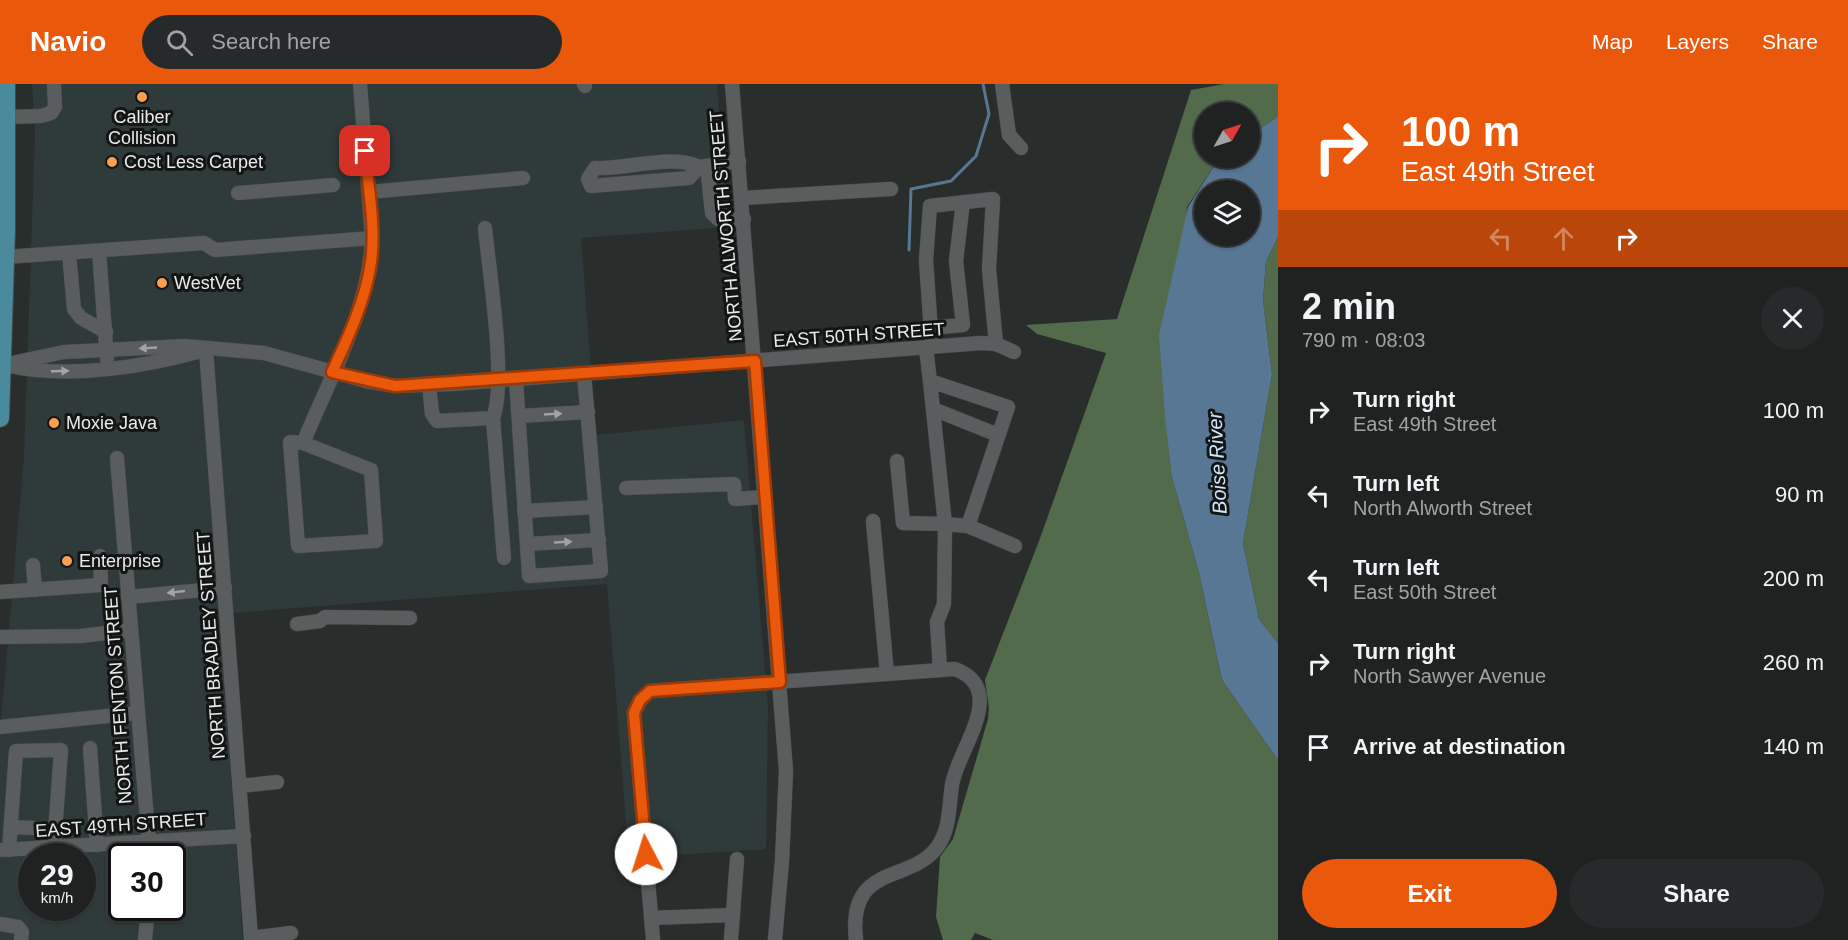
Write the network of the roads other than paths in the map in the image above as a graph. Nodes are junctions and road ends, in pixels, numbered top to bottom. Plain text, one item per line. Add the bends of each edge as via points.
1 (6, 84) edge
2 (54, 84) edge
3 (360, 84) edge
4 (732, 84) edge
5 (1002, 84) edge
6 (7, 117) junction
7 (1021, 148) dead end
8 (739, 161) junction
9 (703, 167) junction
10 (523, 178) dead end
11 (333, 184) dead end
12 (891, 189) dead end
13 (369, 192) junction
14 (238, 193) dead end
15 (742, 198) junction
16 (963, 202) junction
17 (744, 219) junction
18 (484, 228) dead end
19 (372, 238) junction
20 (99, 251) junction
21 (69, 253) junction
22 (6, 257) junction
23 (931, 328) junction
24 (106, 332) junction
25 (996, 344) junction
26 (929, 347) junction
27 (107, 350) junction
28 (206, 350) junction
29 (1014, 352) dead end
30 (755, 361) junction
31 (2, 365) junction
32 (108, 367) junction
33 (332, 372) junction
34 (584, 374) junction
35 (516, 379) junction
36 (498, 381) junction
37 (930, 381) junction
38 (429, 384) junction
39 (933, 409) junction
40 (588, 412) junction
41 (519, 416) junction
42 (0, 418) edge
43 (493, 418) junction
44 (999, 435) junction
45 (303, 442) junction
46 (117, 458) dead end
47 (897, 461) dead end
48 (626, 488) dead end
49 (765, 498) junction
50 (596, 507) junction
51 (524, 511) junction
52 (873, 521) dead end
53 (945, 524) junction
54 (968, 526) junction
55 (599, 540) junction
56 (527, 544) junction
57 (1015, 546) dead end
58 (100, 556) dead end
59 (504, 558) dead end
60 (33, 565) dead end
61 (127, 583) junction
62 (101, 585) junction
63 (225, 588) junction
64 (35, 590) junction
65 (0, 592) edge
66 (128, 597) junction
67 (410, 618) dead end
68 (297, 624) dead end
69 (131, 630) junction
70 (0, 637) edge
71 (940, 670) junction
72 (887, 674) junction
73 (780, 682) junction
74 (137, 713) junction
75 (0, 726) edge
76 (90, 748) dead end
77 (7, 781) edge
78 (277, 782) dead end
79 (240, 786) junction
80 (11, 827) junction
81 (55, 829) junction
82 (244, 836) junction
83 (147, 841) junction
84 (54, 843) edge
85 (97, 845) joint
86 (5, 850) edge
87 (737, 859) dead end
88 (733, 915) junction
89 (651, 918) junction
90 (147, 921) edge
91 (0, 924) edge
92 (291, 933) dead end
93 (21, 940) edge
94 (146, 940) edge
95 (652, 940) edge
96 (731, 940) edge
97 (775, 940) edge
98 (856, 940) edge

1 - 6 main road
2 - 6 street via 55,107 51,113
3 - 13 street
4 - 8 street, NORTH ALWORTH STREET
5 - 7 street via 1009,135
6 - 22 main road
8 - 9 street
8 - 15 street, NORTH ALWORTH STREET
9 - 9 street via 691,162 672,162 595,168 588,179 591,186 689,178
9 - 17 street via 712,213 718,219
10 - 13 street
11 - 14 street
12 - 15 street
13 - 19 street
15 - 17 street, NORTH ALWORTH STREET
16 - 23 street via 930,206 926,260
16 - 23 street via 957,261 963,325
16 - 25 street via 993,199 989,269
17 - 30 street, NORTH ALWORTH STREET
18 - 36 street
19 - 20 street via 215,250 204,243
19 - 33 street via 364,289
20 - 21 street
20 - 24 street
21 - 22 street
21 - 24 street via 74,309 81,318
22 - 31 main road
23 - 26 street
24 - 27 street
25 - 26 street, EAST 50TH STREET
25 - 29 street, EAST 50TH STREET
26 - 30 street, EAST 50TH STREET
26 - 37 street
28 -> 27 street, EAST 50TH STREET via 185,346
27 - 31 street, EAST 50TH STREET via 64,352
27 - 32 street
28 - 32 street, EAST 50TH STREET via 159,363
28 - 33 street, EAST 50TH STREET via 264,353
28 - 63 street, NORTH BRADLEY STREET
30 - 34 street, EAST 50TH STREET
30 - 49 street, NORTH ALWORTH STREET
31 -> 32 street, EAST 50TH STREET via 34,372
31 - 42 main road
33 - 38 street, EAST 50TH STREET via 395,386
33 - 45 street
34 - 35 street, EAST 50TH STREET
34 - 40 street
35 - 36 street, EAST 50TH STREET
35 - 41 street
36 - 38 street, EAST 50TH STREET
36 - 43 street
37 - 39 street
37 - 44 street via 1008,407
38 - 43 street via 432,414 437,421
39 - 44 street
39 - 53 street
41 -> 40 street
40 - 50 street
41 - 51 street
43 - 59 street
44 - 54 street
45 - 45 street via 371,470 376,541 298,546 290,442
46 - 61 street, NORTH FENTON STREET
47 - 53 street via 903,523
48 - 49 street via 734,484 735,499
49 - 73 street, NORTH ALWORTH STREET
50 - 51 street
50 - 55 street
51 - 56 street
52 - 72 street
53 - 54 street
53 - 71 street via 944,604 937,622
54 - 57 street
56 -> 55 street
55 - 56 street via 601,571 529,576
58 - 62 street
60 - 64 street
61 - 62 street
61 - 66 street, NORTH FENTON STREET
62 - 64 street
63 -> 66 street
63 - 79 street, NORTH BRADLEY STREET
64 - 65 street
66 - 69 street, NORTH FENTON STREET
67 - 68 street via 325,617
69 - 70 street via 81,636
69 - 74 street, NORTH FENTON STREET
71 - 72 street
71 - 98 street via 955,669 976,683 979,718 952,784 943,835 938,847 922,861 879,879 868,889 857,915
72 - 73 street
73 - 89 street via 650,691 640,700 634,713
73 - 97 street, NORTH ALWORTH STREET via 786,783
74 - 75 street
74 - 83 street, NORTH FENTON STREET
76 - 85 street
77 - 80 street
77 - 81 street via 16,751 61,750
78 - 79 street
79 - 82 street, NORTH BRADLEY STREET
80 - 81 street
80 - 86 street
81 - 84 street
82 - 83 street, EAST 49TH STREET
82 - 92 street, NORTH BRADLEY STREET via 252,938
83 - 85 street, EAST 49TH STREET
87 - 88 street
88 - 89 street
88 - 96 street
89 - 95 street
90 - 94 street
91 - 93 street via 18,927

